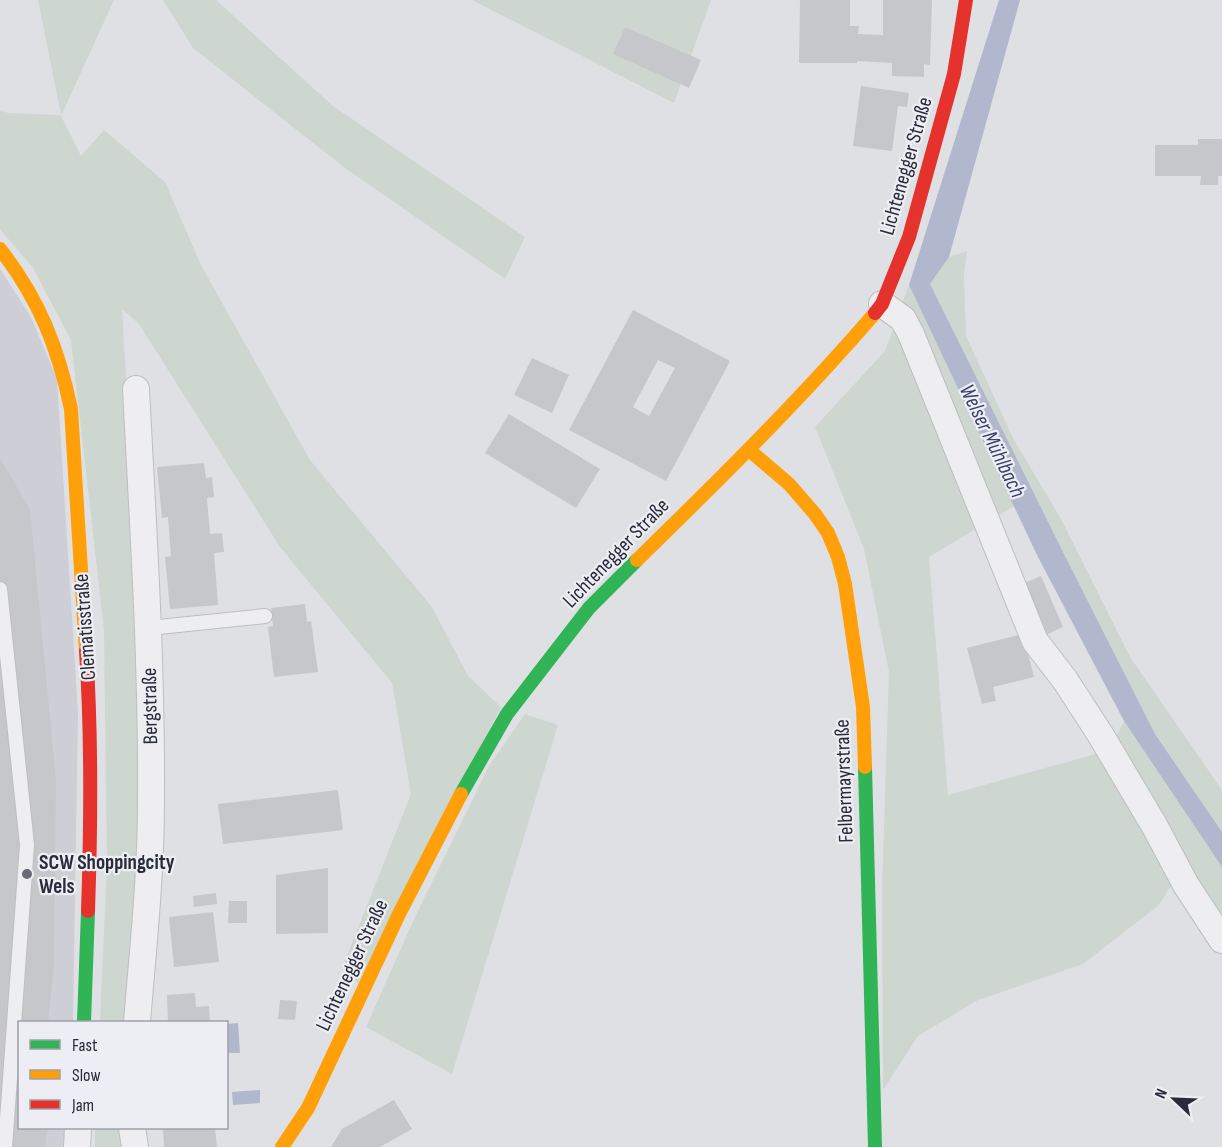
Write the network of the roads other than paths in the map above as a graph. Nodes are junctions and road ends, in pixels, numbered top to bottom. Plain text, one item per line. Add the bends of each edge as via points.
1 (966, 0) edge
2 (0, 249) edge
3 (882, 304) junction
4 (136, 389) dead end
5 (749, 450) junction
6 (0, 589) edge
7 (265, 616) dead end
8 (149, 628) junction
9 (1222, 940) edge
10 (84, 1021) edge
11 (137, 1021) edge
12 (78, 1129) edge
13 (132, 1129) edge
14 (3, 1130) edge
15 (5, 1147) edge
16 (77, 1147) edge
17 (135, 1147) edge
18 (282, 1147) edge
19 (875, 1147) edge

1 - 3 street, Lichtenegger Straße via 954,74 909,237
2 - 10 street, Clematisstraße via 30,290 51,331 71,409 91,722
3 - 5 street, Lichtenegger Straße
3 - 9 street via 903,319 911,334 1035,641 1100,734
4 - 8 street, Bergstraße
5 - 18 street, Lichtenegger Straße via 589,608 507,714 450,813 308,1108
5 - 19 street, Felbermayrstraße via 789,484 815,514 828,533 845,584 863,707 866,762
6 - 14 lane via 27,845
7 - 8 lane
8 - 11 street, Bergstraße via 151,802
12 - 16 street
13 - 17 street
14 - 15 lane

